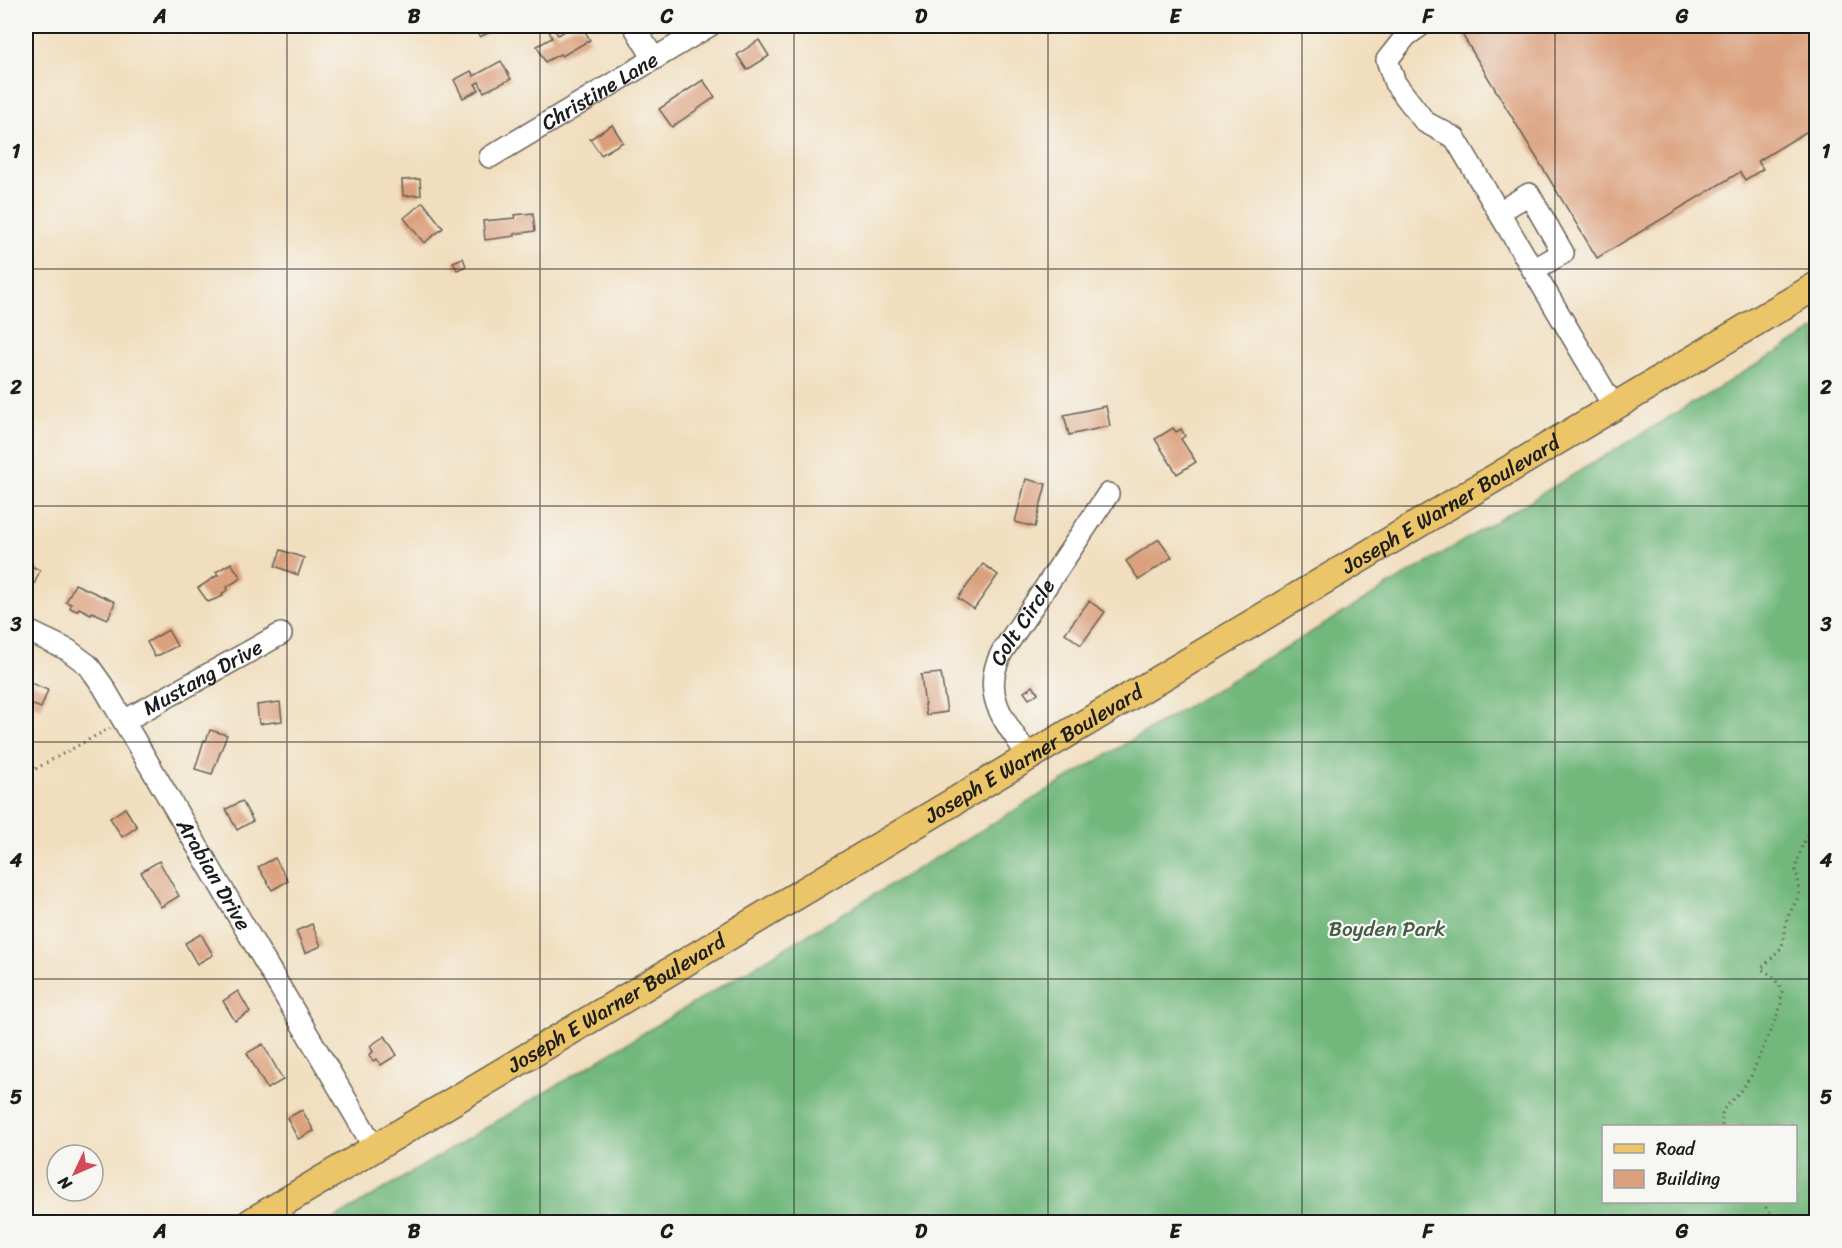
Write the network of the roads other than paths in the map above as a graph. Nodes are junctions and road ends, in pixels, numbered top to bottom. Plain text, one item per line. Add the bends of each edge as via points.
1 (634, 26) edge
2 (709, 26) edge
3 (1420, 26) edge
4 (654, 59) junction
5 (490, 157) dead end
6 (1499, 212) junction
7 (1548, 227) junction
8 (1519, 245) junction
9 (1533, 270) junction
10 (1816, 286) edge
11 (1614, 407) junction
12 (1108, 494) dead end
13 (26, 630) edge
14 (281, 634) dead end
15 (124, 721) junction
16 (1029, 757) junction
17 (375, 1149) junction
18 (251, 1222) edge

1 - 4 street
2 - 4 street, Christine Lane
3 - 6 street via 1406,36 1387,60 1395,83 1425,122 1455,138
4 - 5 street, Christine Lane
6 - 7 street via 1529,194
6 - 8 street
7 - 8 street
7 - 9 street via 1563,253
8 - 9 street
9 - 11 street
10 - 11 main road, Joseph E Warner Boulevard
11 - 16 main road, Joseph E Warner Boulevard
12 - 16 street, Colt Circle via 1002,652 992,674 999,710
13 - 15 street, Arabian Drive via 88,664
14 - 15 street, Mustang Drive
15 - 17 street, Arabian Drive
16 - 17 main road, Joseph E Warner Boulevard
17 - 18 main road, Joseph E Warner Boulevard

